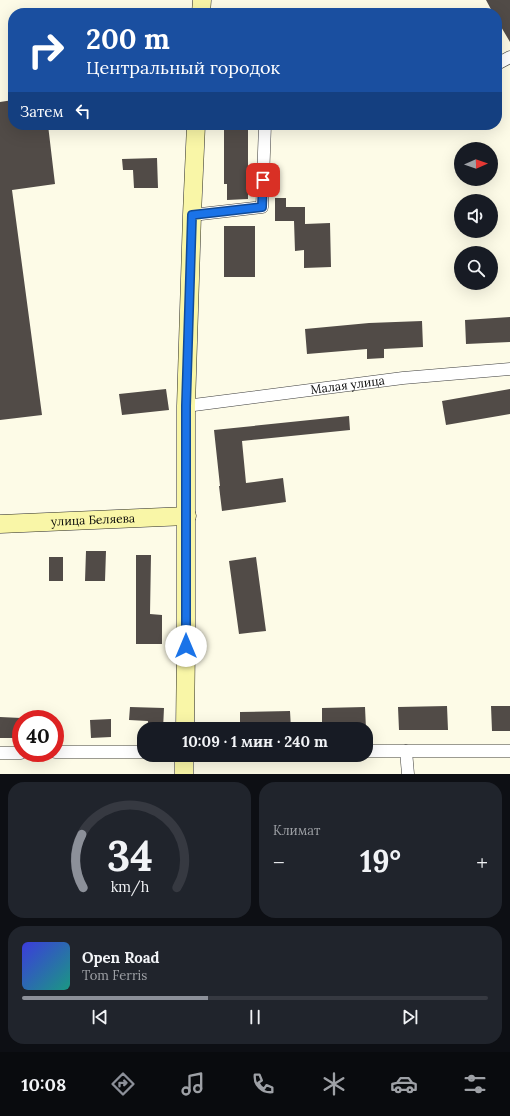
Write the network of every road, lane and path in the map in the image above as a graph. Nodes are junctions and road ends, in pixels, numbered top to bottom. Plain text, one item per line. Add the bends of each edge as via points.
1 (196, 130) edge
2 (265, 130) edge
3 (192, 215) junction
4 (510, 369) edge
5 (186, 406) junction
6 (187, 516) junction
7 (0, 524) edge
8 (185, 722) edge
9 (373, 751) edge
10 (406, 751) junction
11 (510, 751) edge
12 (64, 752) edge
13 (137, 752) edge
14 (0, 753) edge
15 (12, 753) edge
16 (184, 762) edge
17 (184, 774) edge
18 (408, 774) edge

1 - 3 street
2 - 3 street via 262,207
3 - 5 street
4 - 5 street, Малая улица via 403,378
5 - 6 street
6 - 7 street, улица Беляева
6 - 8 street
9 - 10 street
10 - 11 street
10 - 18 street
12 - 13 street
14 - 15 street
16 - 17 street

